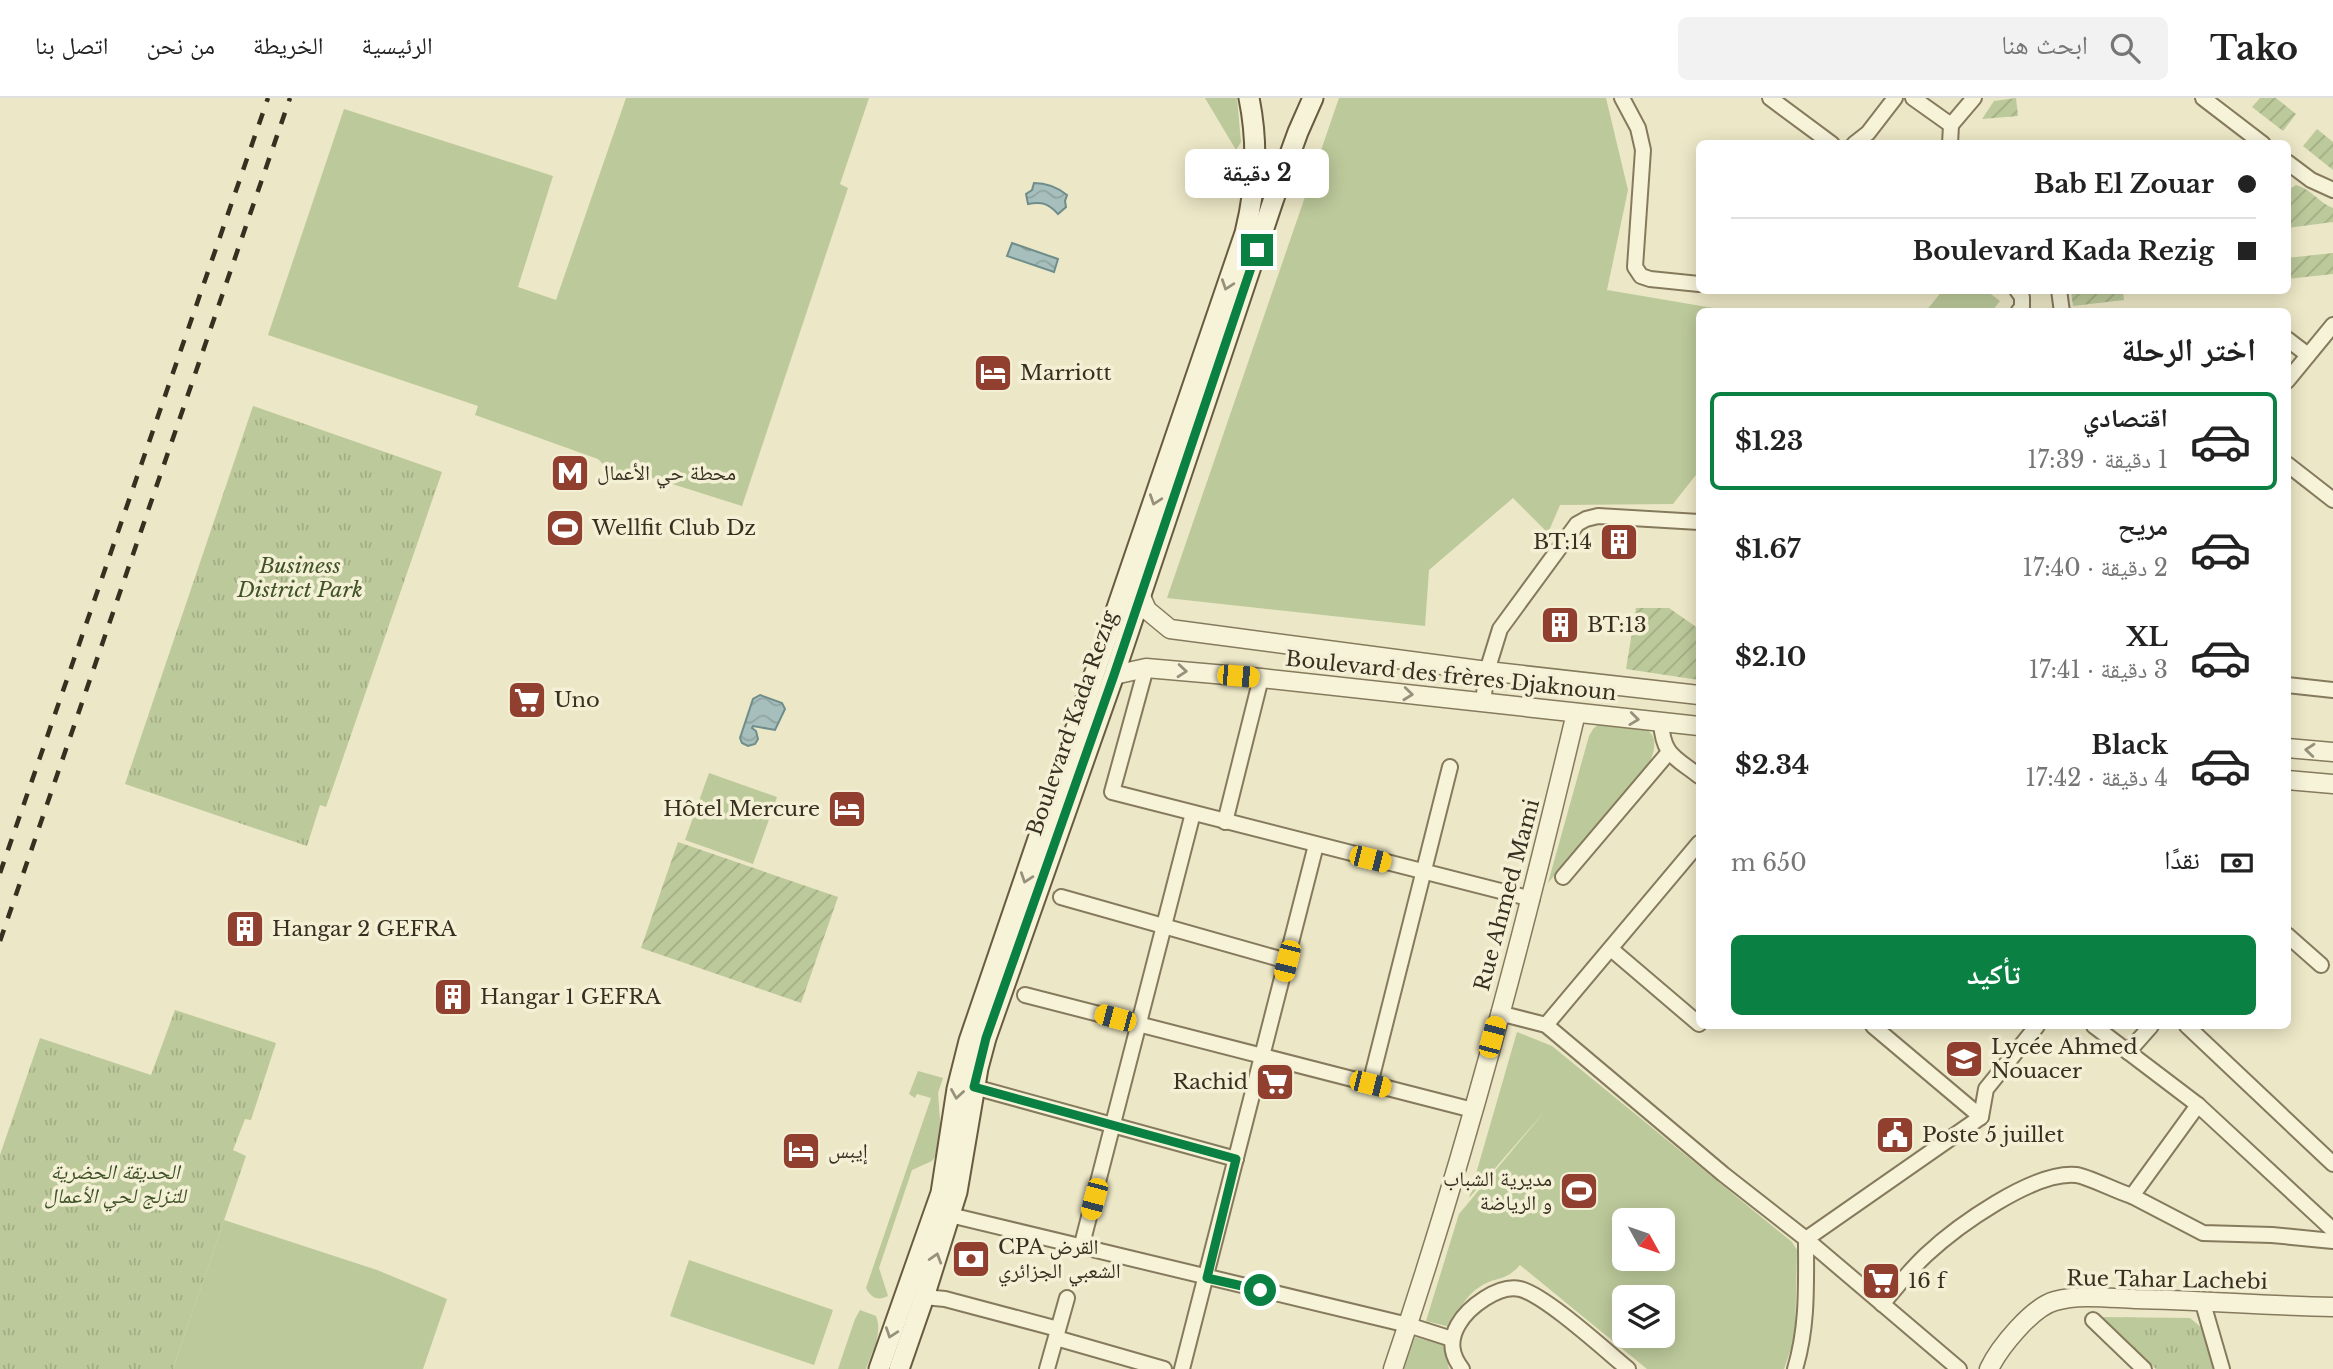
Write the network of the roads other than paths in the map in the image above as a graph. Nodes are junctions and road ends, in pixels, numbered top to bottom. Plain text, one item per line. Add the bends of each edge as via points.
1 (1622, 98) edge
2 (1770, 98) edge
3 (1895, 98) edge
4 (1913, 98) edge
5 (1974, 98) edge
6 (2203, 98) edge
7 (2229, 98) edge
8 (1310, 100) edge
9 (1252, 104) edge
10 (2219, 110) junction
11 (1951, 125) junction
12 (1827, 140) edge
13 (1859, 140) edge
14 (1950, 140) edge
15 (2258, 140) edge
16 (2291, 170) edge
17 (2333, 190) edge
18 (1696, 284) edge
19 (2333, 325) edge
20 (2291, 342) edge
21 (2308, 355) junction
22 (2291, 376) edge
23 (2291, 467) edge
24 (2333, 500) edge
25 (1696, 522) edge
26 (1140, 594) junction
27 (1146, 668) junction
28 (1487, 671) junction
29 (1114, 675) junction
30 (1261, 678) junction
31 (2291, 685) edge
32 (2333, 690) edge
33 (1664, 692) junction
34 (1696, 695) edge
35 (1483, 702) junction
36 (1576, 713) junction
37 (1661, 722) junction
38 (1696, 726) edge
39 (2291, 748) edge
40 (1669, 752) junction
41 (2333, 752) edge
42 (1450, 767) dead end
43 (1696, 774) edge
44 (2291, 780) edge
45 (2330, 782) edge
46 (2291, 788) edge
47 (1193, 813) junction
48 (1225, 822) junction
49 (1316, 845) junction
50 (1696, 847) edge
51 (1423, 872) junction
52 (1563, 877) dead end
53 (1061, 897) dead end
54 (1532, 899) junction
55 (1164, 926) junction
56 (2291, 939) edge
57 (1611, 948) junction
58 (1287, 961) junction
59 (2321, 965) dead end
60 (1025, 995) dead end
61 (1499, 1013) junction
62 (1696, 1022) edge
63 (1138, 1024) junction
64 (1546, 1025) junction
65 (1877, 1029) edge
66 (2035, 1029) edge
67 (2098, 1029) edge
68 (2148, 1029) edge
69 (2191, 1029) edge
70 (2128, 1052) junction
71 (1262, 1056) junction
72 (1370, 1084) junction
73 (974, 1087) junction
74 (2198, 1105) junction
75 (1473, 1111) junction
76 (1981, 1116) junction
77 (1113, 1125) junction
78 (1236, 1159) junction
79 (2333, 1164) edge
80 (2132, 1196) junction
81 (950, 1215) junction
82 (2333, 1230) edge
83 (1806, 1239) junction
84 (2333, 1241) edge
85 (1081, 1248) junction
86 (1207, 1278) junction
87 (924, 1297) junction
88 (1067, 1298) dead end
89 (2202, 1300) junction
90 (1882, 1304) junction
91 (2333, 1307) edge
92 (2093, 1320) dead end
93 (1408, 1325) junction
94 (1057, 1334) junction
95 (1452, 1339) junction
96 (879, 1369) edge
97 (899, 1369) edge
98 (1047, 1369) edge
99 (1164, 1369) edge
100 (1182, 1369) edge
101 (1393, 1369) edge
102 (1462, 1369) edge
103 (1628, 1369) edge
104 (1795, 1369) edge
105 (1958, 1369) edge
106 (1989, 1369) edge
107 (2144, 1369) edge
108 (2222, 1369) edge

1 - 18 street via 1638,128 1643,150 1635,267 1650,279
2 - 12 street
3 - 13 street
4 - 11 street
5 - 11 street
6 - 10 street
7 - 10 street
8 - 26 main road, Boulevard Kada Rezig
9 -> 96 main road, Boulevard Kada Rezig via 1254,185 1245,233 969,1041 941,1193
10 - 15 street
11 - 14 street
16 - 17 street
19 - 21 street
20 - 21 street
21 - 22 street
23 - 24 street
25 - 28 street via 1598,516 1577,524 1500,629
26 - 28 street, Boulevard des frères Djaknoun via 1147,610 1170,629
26 - 29 main road, Boulevard Kada Rezig
27 - 29 street, Boulevard des frères Djaknoun
27 -> 30 street, Boulevard des frères Djaknoun
27 - 47 street via 1112,792
28 - 33 street, Boulevard des frères Djaknoun
28 - 35 street
29 - 73 main road, Boulevard Kada Rezig via 986,1038
30 -> 35 street, Boulevard des frères Djaknoun
30 - 48 street
31 - 32 street
33 - 34 street, Boulevard des frères Djaknoun
33 - 37 street
35 - 36 street, Boulevard des frères Djaknoun
36 -> 37 street, Boulevard des frères Djaknoun
36 - 54 street, Rue Ahmed Mami
37 - 38 street, Boulevard des frères Djaknoun
37 - 40 street via 1662,743
41 -> 39 street
40 - 43 street
40 - 52 street
42 - 51 street
44 - 45 street
45 - 46 street
47 - 48 street
47 - 55 street
48 - 49 street
49 - 51 street
49 - 58 street
50 - 57 street
51 - 54 street
51 - 72 street
53 - 55 street
54 - 61 street, Rue Ahmed Mami
55 - 58 street
55 - 63 street
56 - 59 street
57 - 62 street
57 - 64 street
58 - 71 street
60 - 63 street
61 - 64 street
61 - 75 street, Rue Ahmed Mami
63 - 71 street
63 - 77 street
64 - 83 street
65 - 76 street
66 - 76 street via 1986,1089
67 - 70 street
68 - 70 street
69 - 79 street
70 - 74 street
71 - 72 street
71 - 78 street
72 - 75 street
73 - 77 street
73 - 81 main road, Boulevard Kada Rezig
74 - 80 street
74 - 82 street
75 - 93 street, Rue Ahmed Mami
76 - 83 street
77 - 78 street
77 - 85 street
78 - 86 street
80 - 84 street via 2203,1233
80 - 90 street via 2077,1175 2041,1180 1956,1231 1925,1256
81 - 85 street
87 -> 81 main road, Boulevard Kada Rezig
83 - 90 street
83 - 104 street via 1807,1297 1803,1343
85 - 86 street
86 - 93 street
86 - 100 street
87 - 94 street via 945,1299
87 - 97 main road, Boulevard Kada Rezig
88 - 94 street
89 - 91 street, Rue Tahar Lachebi
89 - 106 street, Rue Tahar Lachebi via 2052,1301 2007,1341
89 - 108 street
90 - 105 street
92 - 107 street
93 - 95 street
93 - 101 street, Rue Ahmed Mami
94 - 98 street
94 - 99 street
95 - 102 street via 1455,1360
95 - 103 street via 1458,1323 1475,1304 1518,1288 1539,1297

